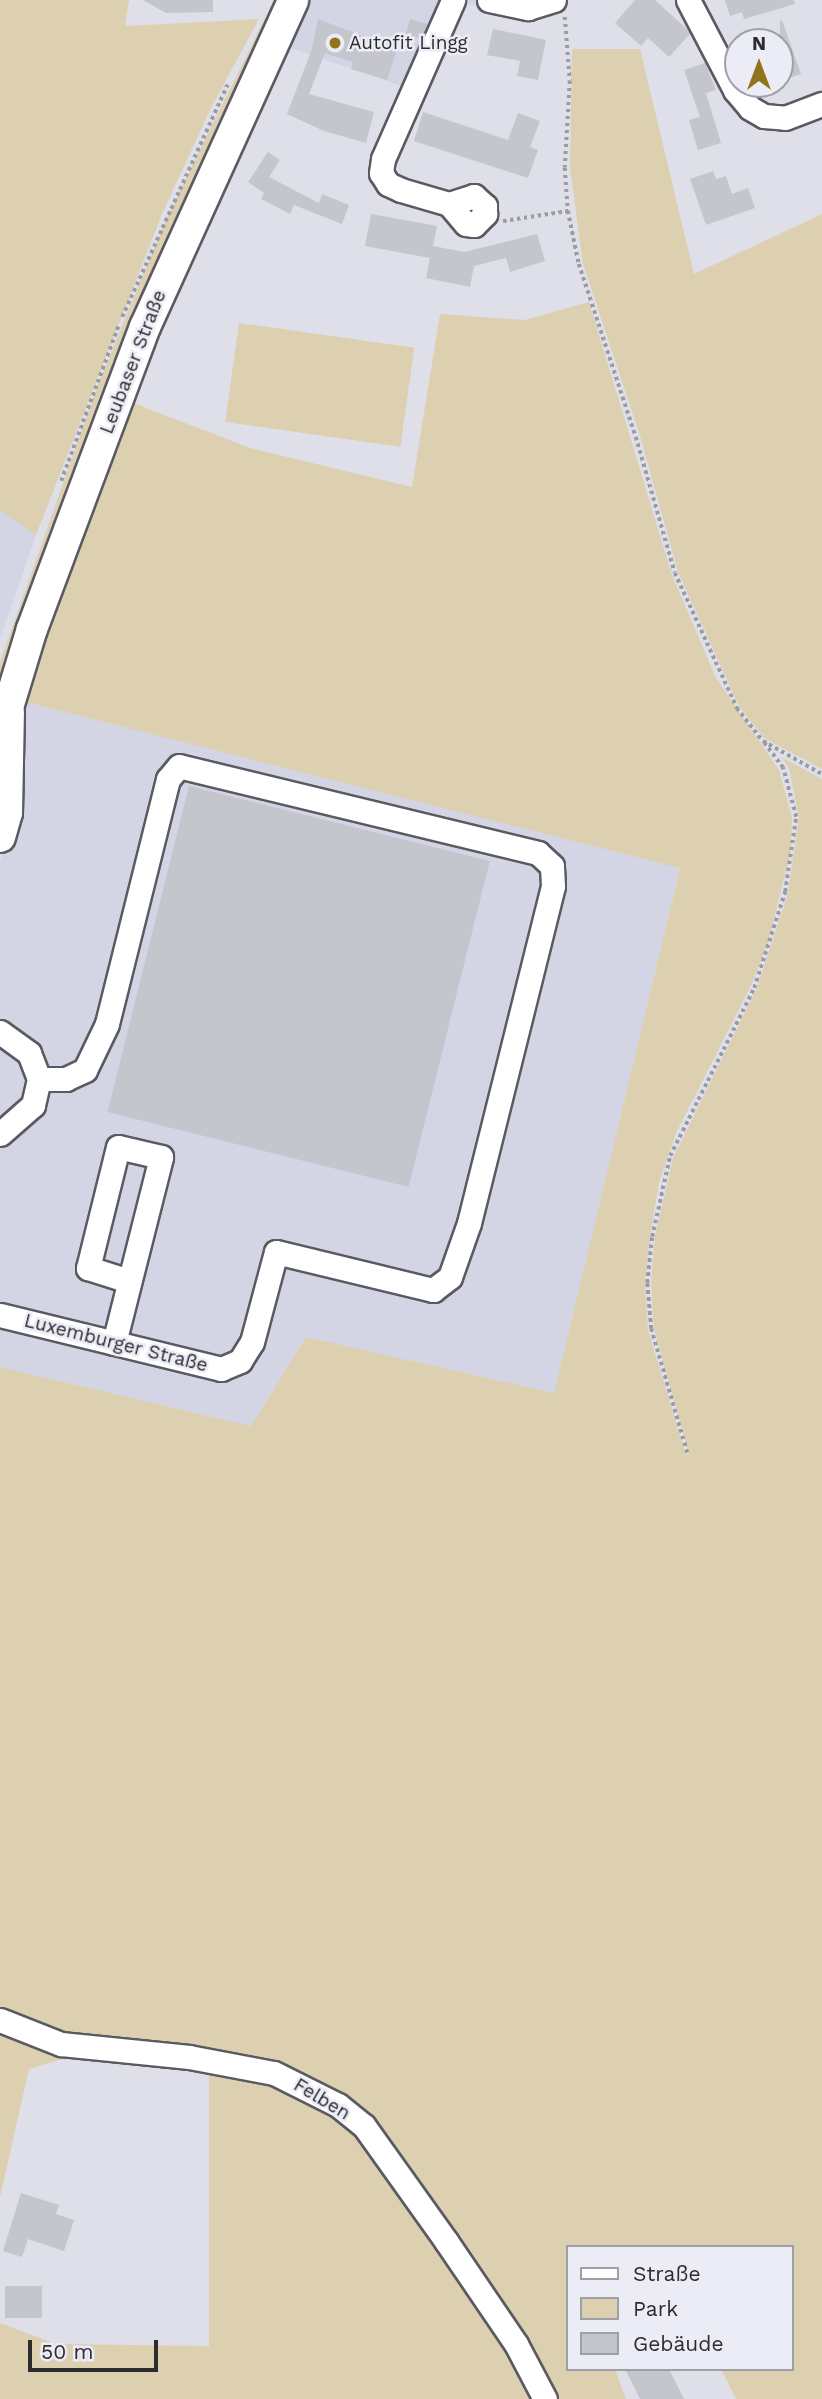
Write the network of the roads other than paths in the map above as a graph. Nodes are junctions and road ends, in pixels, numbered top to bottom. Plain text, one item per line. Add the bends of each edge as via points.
1 (293, 0) edge
2 (453, 0) edge
3 (489, 0) edge
4 (688, 0) edge
5 (560, 6) edge
6 (822, 104) edge
7 (481, 221) road end
8 (9, 701) junction
9 (0, 734) edge
10 (0, 837) edge
11 (0, 1032) edge
12 (39, 1079) junction
13 (0, 1134) edge
14 (129, 1281) junction
15 (0, 1315) edge
16 (114, 1343) junction
17 (0, 2020) edge
18 (545, 2399) edge

1 - 8 main road, Leubaser Straße via 145,327
2 - 7 street via 383,159 382,173 388,184 449,204 474,196 485,206
3 - 5 street via 528,8
4 - 6 street via 734,90 750,108 764,116 785,118
8 - 9 main road, Leubaser Straße
8 - 10 main road via 9,776
11 - 12 street via 29,1053
12 - 13 street via 33,1105
12 - 16 street, Luxemburger Straße via 66,1079 85,1070 107,1024 168,779 179,765 538,853 552,866 552,886 472,1210 450,1277 433,1290 276,1252 252,1342 240,1361 221,1369
14 - 14 street via 161,1157 118,1147 88,1268
14 - 16 street
15 - 16 street, Luxemburger Straße
17 - 18 street, Felben via 61,2043 189,2057 274,2073 338,2105 364,2126 446,2241 516,2344

